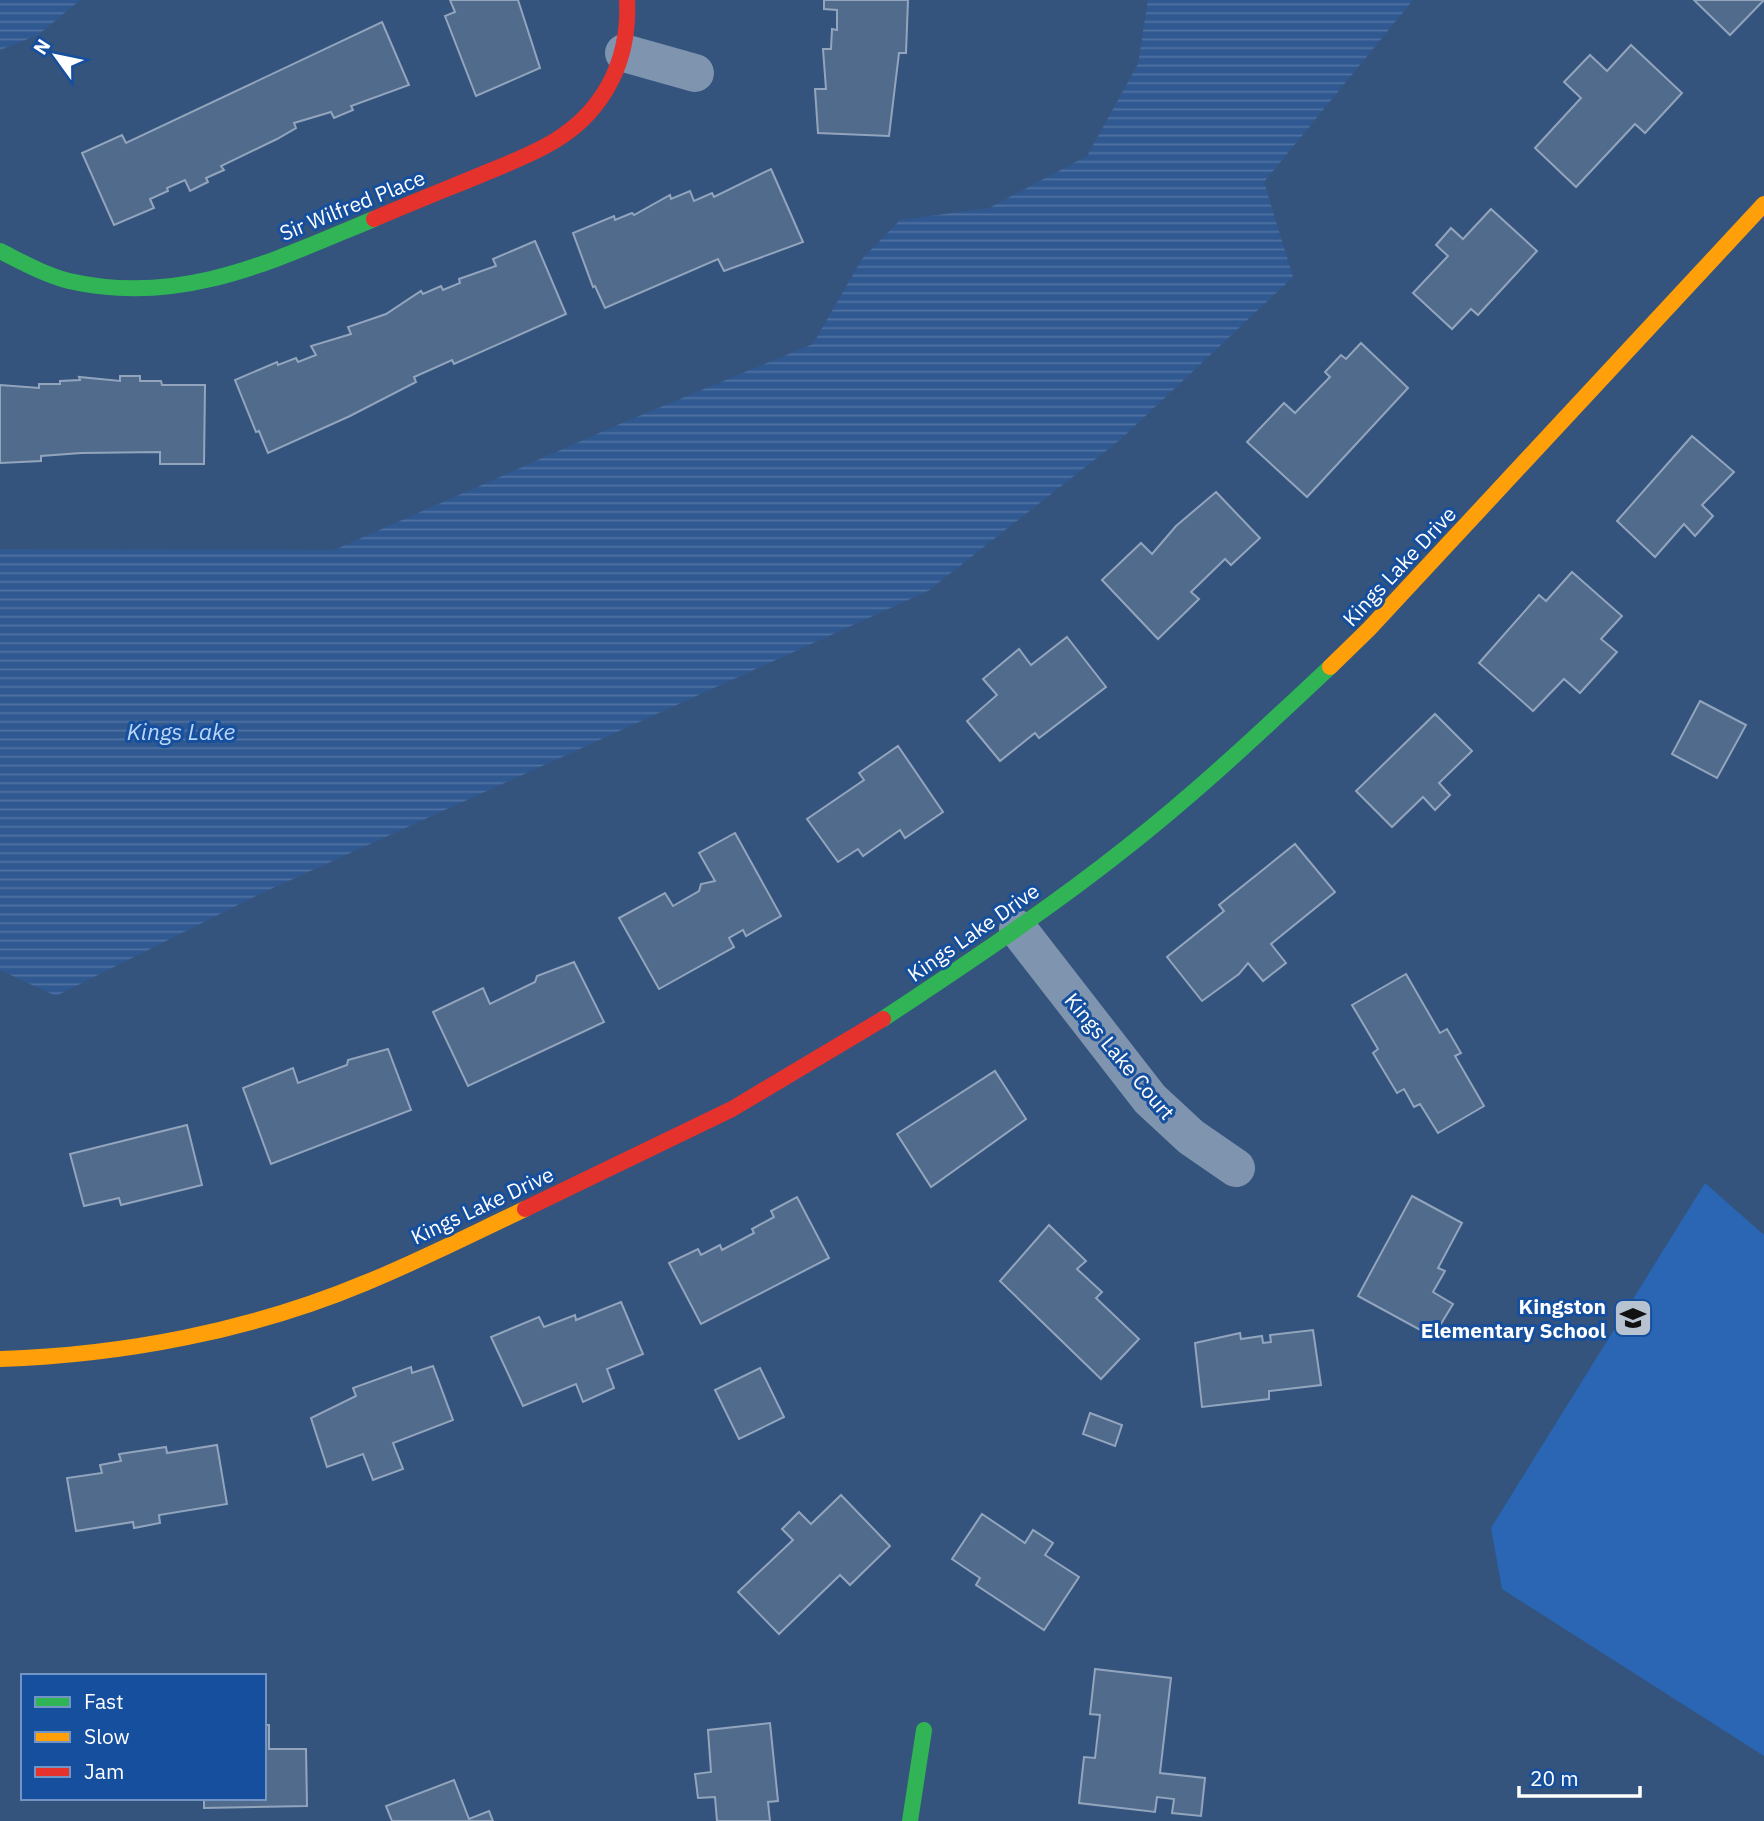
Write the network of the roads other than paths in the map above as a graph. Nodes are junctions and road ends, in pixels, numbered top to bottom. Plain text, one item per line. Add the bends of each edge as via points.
1 (627, 0) edge
2 (624, 53) junction
3 (695, 72) dead end
4 (1764, 204) edge
5 (0, 251) edge
6 (1018, 929) junction
7 (1236, 1168) dead end
8 (0, 1359) edge
9 (924, 1730) dead end
10 (910, 1821) edge

1 - 2 street, Sir Wilfred Place
2 - 3 street
2 - 5 street, Sir Wilfred Place via 610,84 560,138 230,276 172,287 125,288 67,281
4 - 6 street, Kings Lake Drive via 1369,629 1241,750 1127,847
6 - 7 street, Kings Lake Court via 1150,1099 1191,1137
6 - 8 street, Kings Lake Drive via 881,1021 732,1109 363,1284 264,1318 163,1342 60,1357
9 - 10 street

